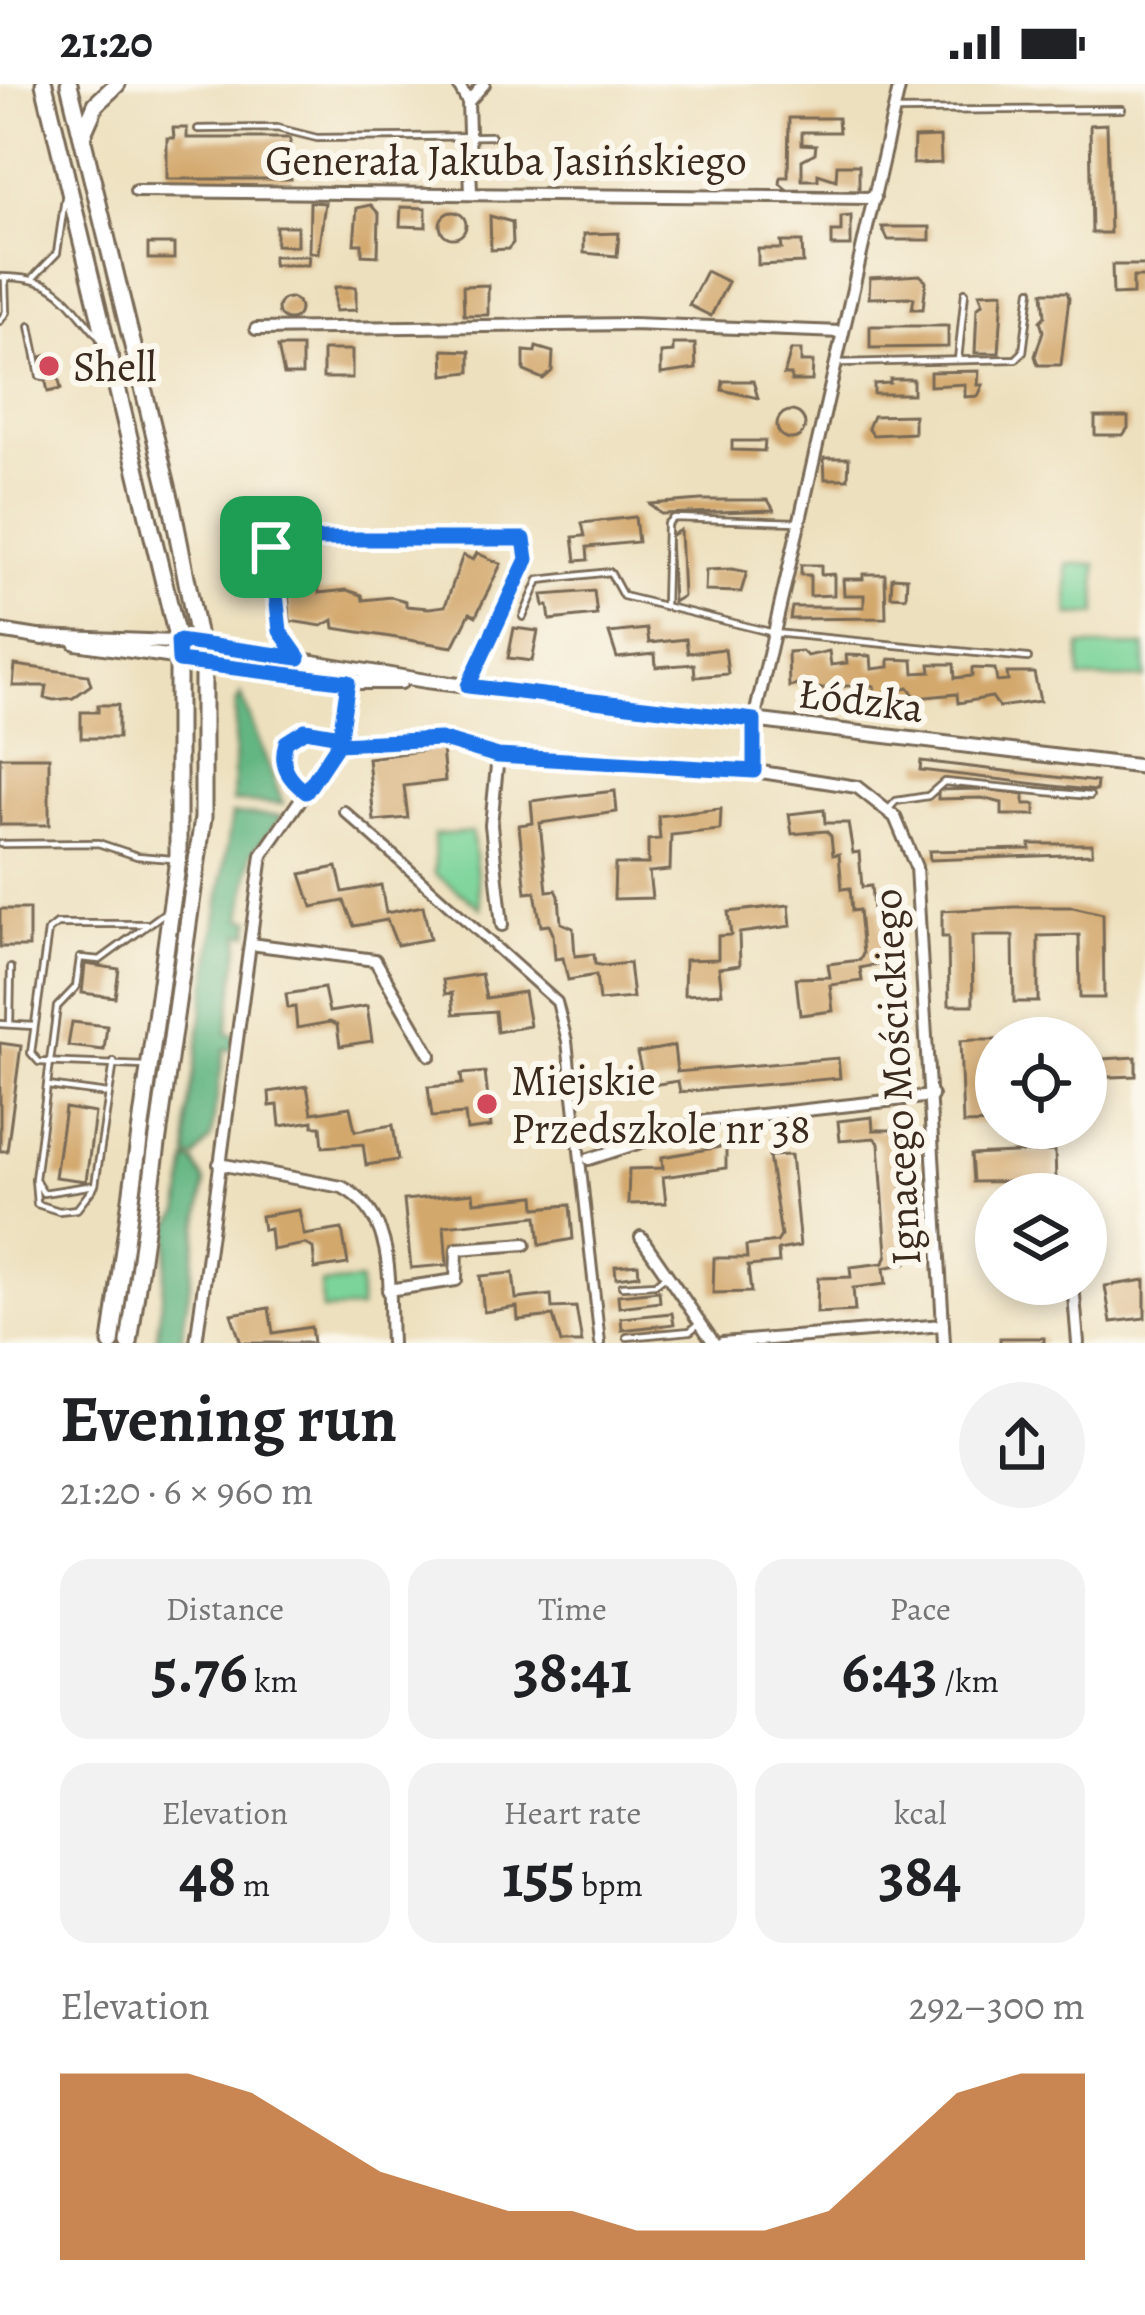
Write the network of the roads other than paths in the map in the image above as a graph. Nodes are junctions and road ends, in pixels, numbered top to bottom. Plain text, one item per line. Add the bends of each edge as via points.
1 (44, 84) edge
2 (69, 84) edge
3 (117, 84) edge
4 (458, 84) edge
5 (484, 84) edge
6 (900, 84) edge
7 (469, 102) junction
8 (1122, 109) dead end
9 (896, 111) junction
10 (198, 129) dead end
11 (82, 136) junction
12 (470, 136) junction
13 (492, 136) dead end
14 (68, 184) junction
15 (136, 191) dead end
16 (471, 194) junction
17 (874, 197) junction
18 (34, 277) junction
19 (3, 278) edge
20 (1030, 290) dead end
21 (965, 292) dead end
22 (0, 320) edge
23 (30, 326) dead end
24 (256, 329) dead end
25 (841, 332) junction
26 (106, 345) junction
27 (958, 360) junction
28 (835, 364) junction
29 (45, 377) dead end
30 (799, 522) junction
31 (665, 606) junction
32 (524, 616) dead end
33 (0, 631) edge
34 (774, 633) junction
35 (38, 637) junction
36 (178, 641) junction
37 (201, 644) junction
38 (299, 658) junction
39 (1028, 658) dead end
40 (179, 661) junction
41 (203, 663) junction
42 (350, 666) junction
43 (426, 681) junction
44 (348, 682) junction
45 (468, 686) junction
46 (754, 720) junction
47 (339, 740) junction
48 (498, 756) junction
49 (1145, 767) edge
50 (754, 771) junction
51 (306, 792) junction
52 (1090, 796) dead end
53 (344, 811) dead end
54 (887, 811) junction
55 (0, 844) edge
56 (178, 859) junction
57 (172, 908) junction
58 (148, 924) junction
59 (502, 925) dead end
60 (250, 944) junction
61 (11, 968) dead end
62 (0, 1024) edge
63 (10, 1024) junction
64 (34, 1026) junction
65 (430, 1055) dead end
66 (114, 1062) junction
67 (51, 1063) junction
68 (151, 1066) junction
69 (47, 1086) junction
70 (108, 1094) junction
71 (932, 1096) junction
72 (590, 1159) dead end
73 (219, 1164) junction
74 (34, 1179) junction
75 (95, 1185) junction
76 (640, 1237) dead end
77 (526, 1244) dead end
78 (667, 1275) junction
79 (622, 1286) dead end
80 (388, 1290) junction
81 (1075, 1305) edge
82 (700, 1324) junction
83 (943, 1325) junction
84 (627, 1337) dead end
85 (111, 1343) edge
86 (129, 1343) edge
87 (196, 1343) edge
88 (391, 1343) edge
89 (600, 1343) edge
90 (718, 1343) edge
91 (944, 1343) edge
92 (1078, 1343) edge

1 - 14 main road
2 - 11 main road
3 - 11 main road via 96,104
4 - 7 street
5 - 7 street
6 - 9 street
7 - 12 street
8 - 9 lane
9 - 17 street
10 - 12 lane
11 - 37 main road
12 - 13 lane
12 - 16 street
14 - 18 lane via 57,253
14 - 26 main road
15 - 16 street, Generała Jakuba Jasińskiego
16 - 17 street, Generała Jakuba Jasińskiego
17 - 25 street
18 - 19 lane
18 - 26 lane via 61,291
19 - 22 lane
20 - 27 lane via 1020,356
21 - 27 lane
23 - 29 lane
24 - 25 street via 633,324
25 - 28 street
26 - 36 main road
27 - 28 lane
28 - 30 street
30 - 31 lane via 673,518
30 - 34 street
31 - 32 lane via 623,596 610,572 538,580
31 - 34 lane
33 - 35 street, Łódzka
34 - 39 lane
34 - 46 street
35 - 36 street, Łódzka
35 - 40 street, Łódzka
36 - 37 street, Łódzka
36 - 40 main road
37 - 38 street, Łódzka
37 - 41 main road
38 - 42 street, Łódzka
38 - 45 lane via 280,631 274,542 524,539 527,559
40 - 41 street, Łódzka
40 - 56 main road
41 - 44 street, Łódzka
41 - 86 main road via 203,818
42 - 43 street, Łódzka
42 - 44 street
43 - 44 street, Łódzka
43 - 45 street, Łódzka
44 - 47 street
45 - 46 street, Łódzka
46 - 49 street, Łódzka
46 - 50 street
47 - 48 street via 440,739
47 - 51 street
47 - 51 lane via 305,730 286,742 284,768
48 - 50 street
48 - 59 street via 491,825
50 - 54 street via 857,787
51 - 60 street via 262,855
52 - 54 lane via 944,782
53 - 89 street via 556,1002
54 - 71 street, Ignacego Mościckiego via 916,867
55 - 56 lane via 98,843
56 - 57 main road
57 - 58 lane
57 - 68 main road
58 - 64 lane via 57,924 48,931
58 - 67 lane via 100,960 80,958 76,986 57,1007
60 - 65 street via 375,960
60 - 73 street
61 - 63 lane
62 - 63 lane
63 - 64 lane
64 - 67 lane via 31,1053
66 - 67 lane
66 - 68 lane
66 - 70 lane
67 - 69 lane
68 - 85 main road
69 - 70 lane
69 - 74 lane
70 - 75 lane
71 - 72 street via 706,1121
71 - 83 street, Ignacego Mościckiego
73 - 80 street via 360,1196 383,1231
73 - 87 street
74 - 75 lane via 43,1193
74 - 75 lane via 37,1204 59,1211 77,1209
76 - 78 street, Ignacego Mościckiego
77 - 80 street via 458,1250 455,1280
78 - 79 lane
78 - 82 street, Ignacego Mościckiego
80 - 88 street
81 - 92 street
82 - 84 lane
82 - 90 street, Ignacego Mościckiego
83 - 90 street, Ignacego Mościckiego
83 - 91 street, Ignacego Mościckiego

